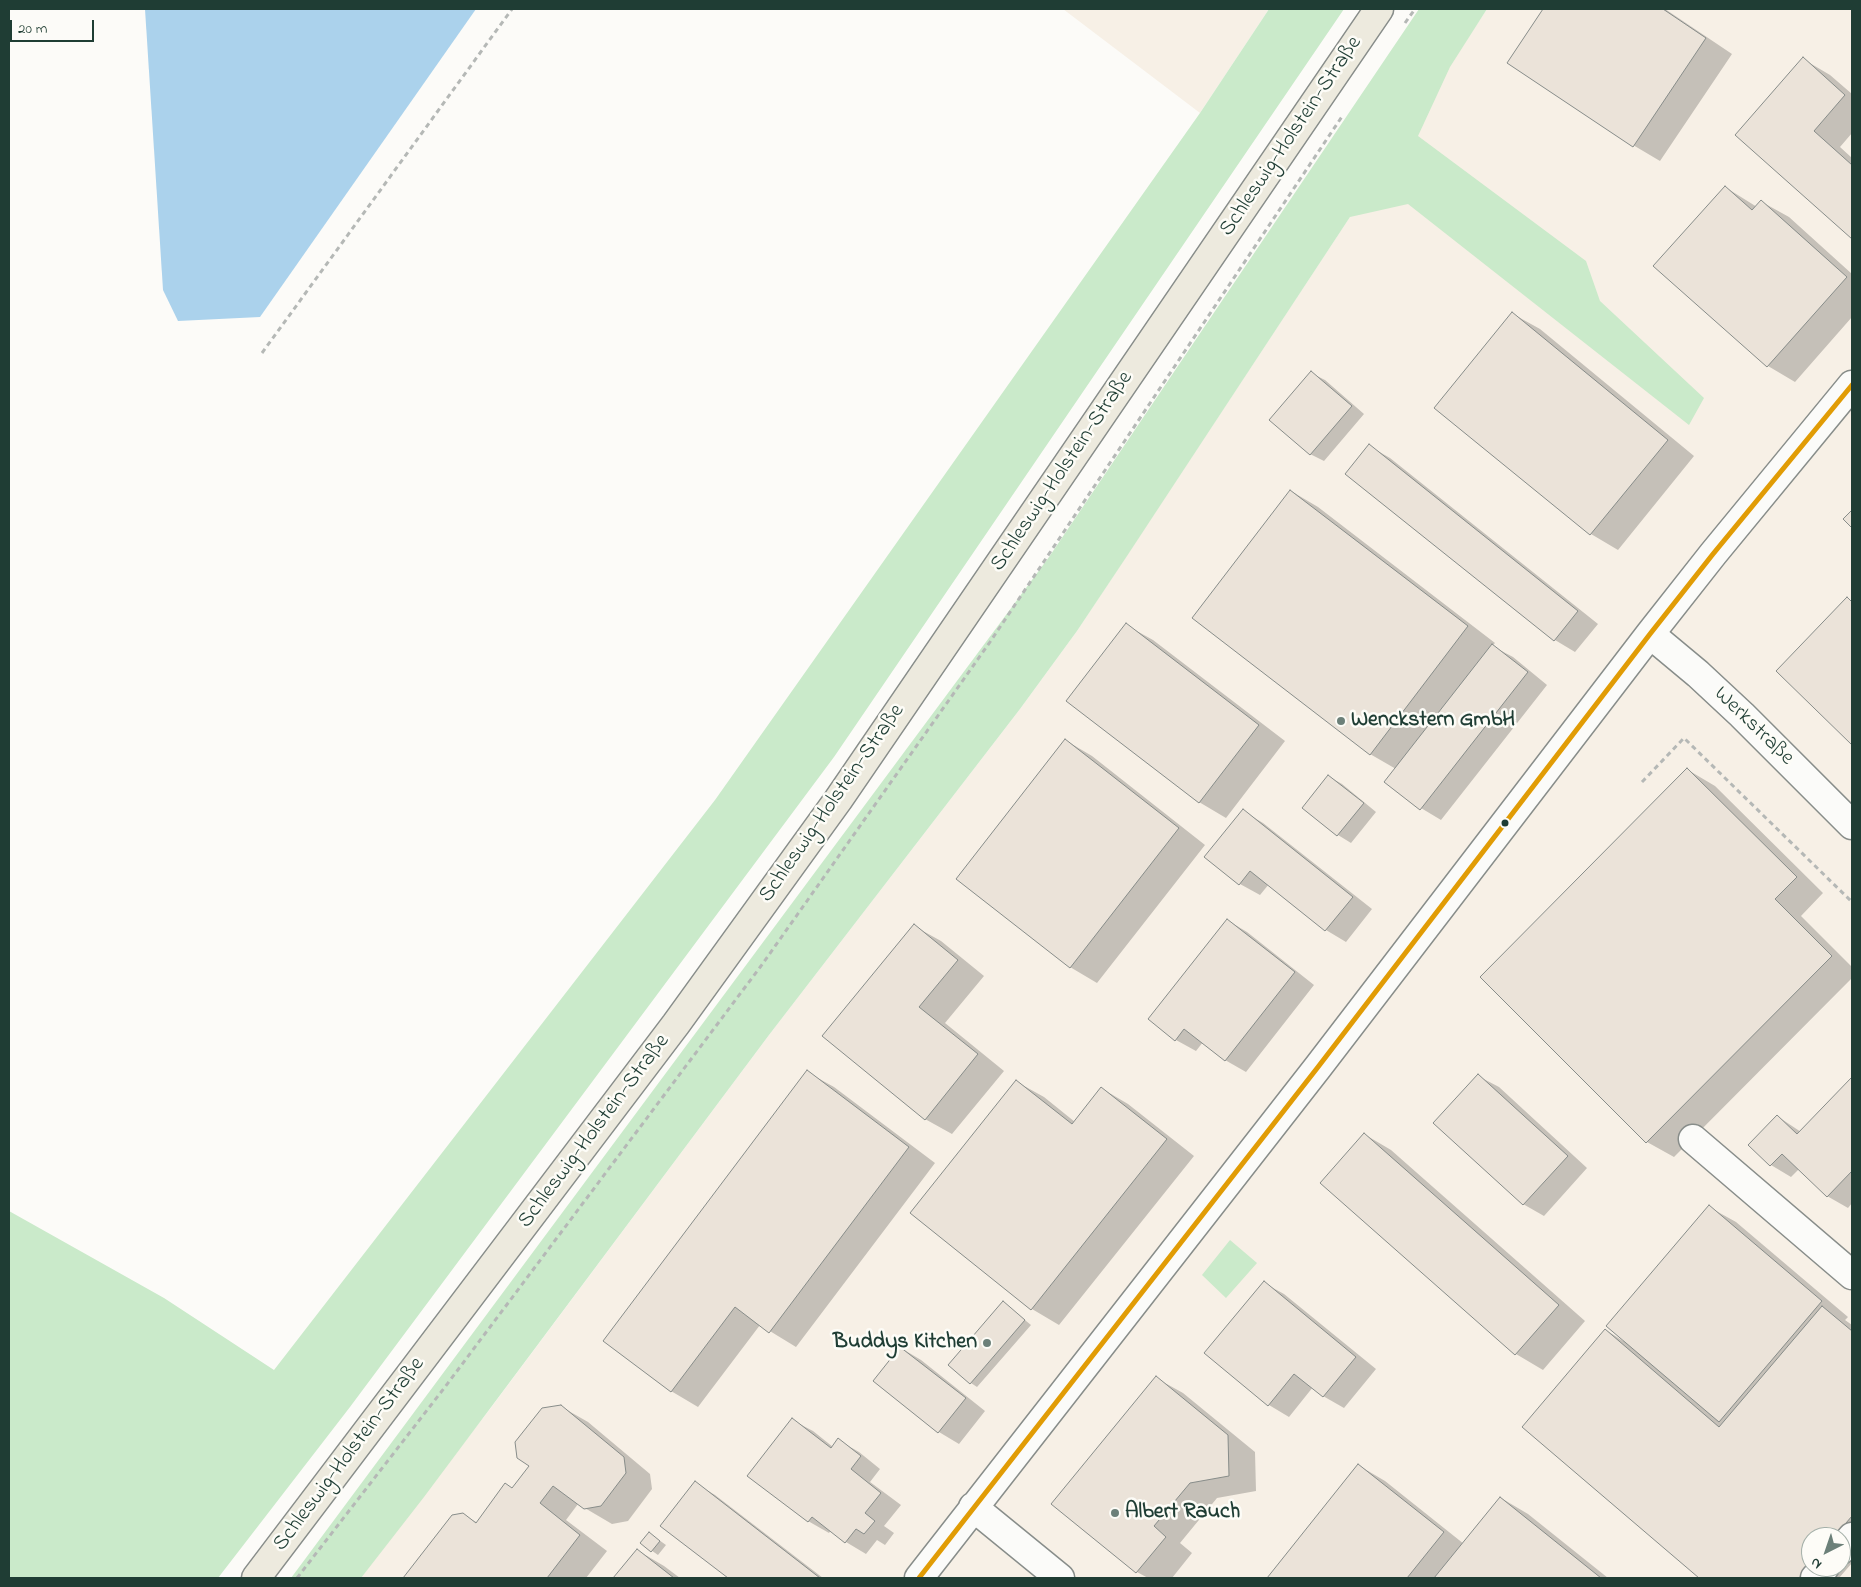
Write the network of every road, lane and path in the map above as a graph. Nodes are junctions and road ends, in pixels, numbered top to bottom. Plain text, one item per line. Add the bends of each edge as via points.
1 (512, 9) edge
2 (1379, 9) edge
3 (262, 353) dead end
4 (1852, 385) edge
5 (1650, 634) junction
6 (1642, 782) dead end
7 (1852, 825) edge
8 (1852, 902) edge
9 (1693, 1139) dead end
10 (1852, 1275) edge
11 (973, 1507) junction
12 (256, 1578) edge
13 (918, 1578) edge
14 (1060, 1578) edge

1 - 3 path
2 - 12 main road, Schleswig-Holstein-Straße via 838,800 676,1024
4 - 5 street
5 - 7 street, Werkstraße via 1742,715
5 - 11 street via 1318,1067
6 - 8 path via 1684,738
9 - 10 street
11 - 13 street
11 - 14 street

